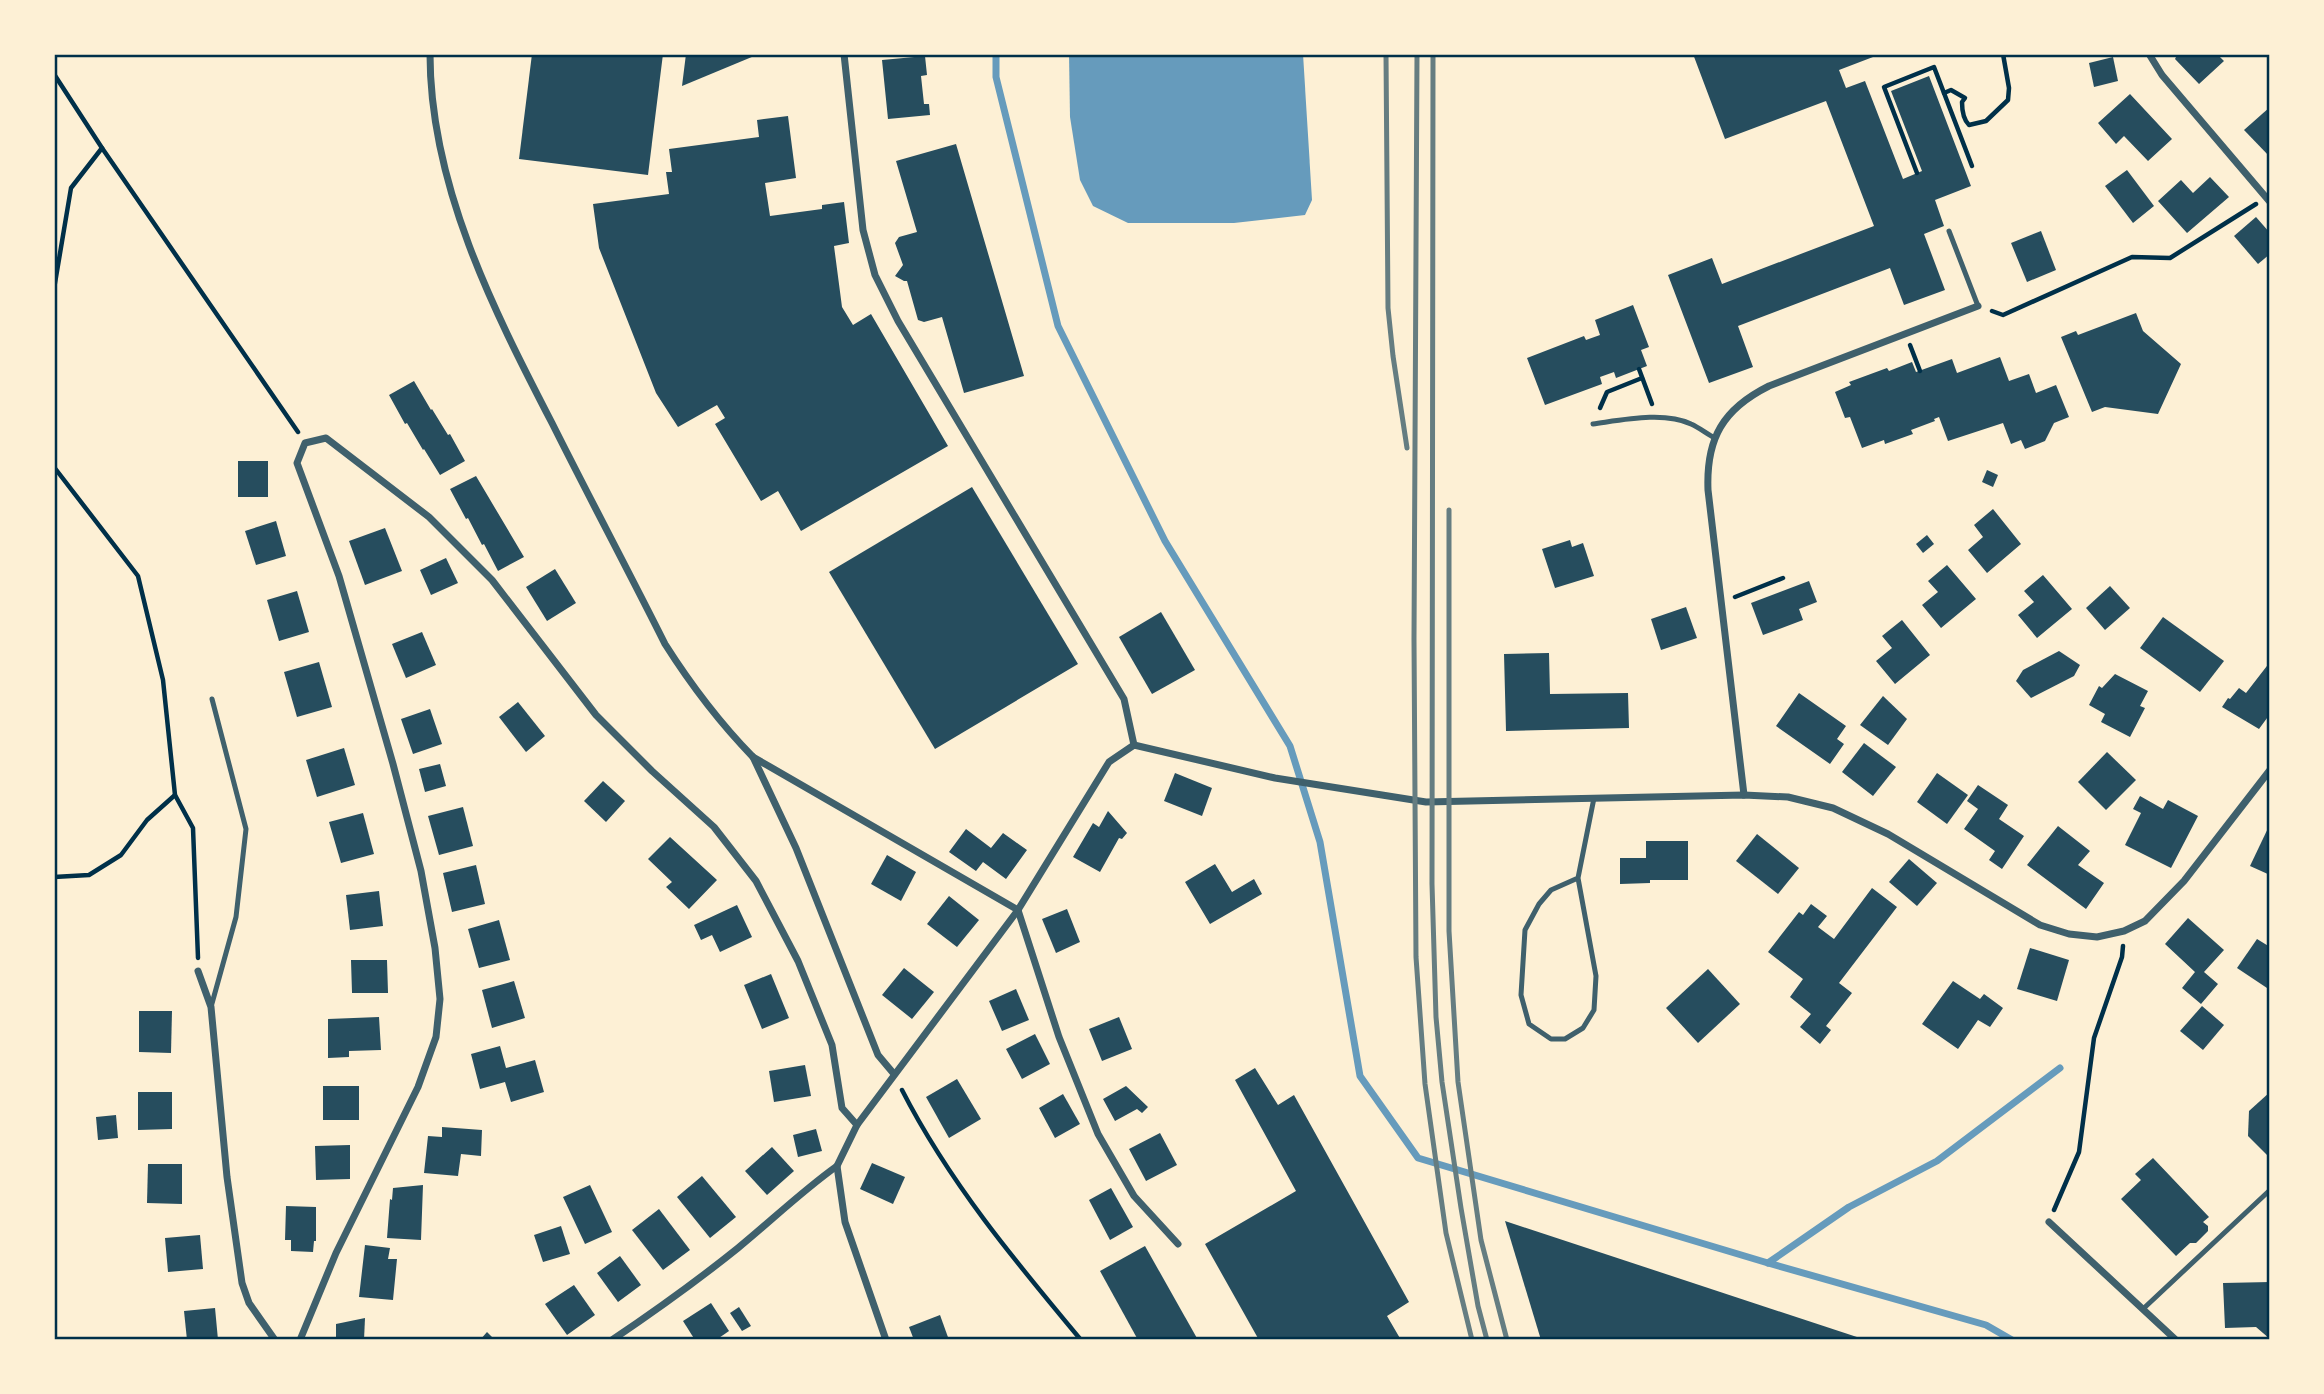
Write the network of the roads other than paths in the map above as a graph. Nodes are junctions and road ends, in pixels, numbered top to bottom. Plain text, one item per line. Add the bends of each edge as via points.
1 (430, 54) edge
2 (844, 54) edge
3 (2149, 54) edge
4 (2268, 200) edge
5 (1949, 231) dead end
6 (1978, 306) joint
7 (1593, 425) road end
8 (1715, 438) junction
9 (212, 699) dead end
10 (1134, 745) junction
11 (753, 757) junction
12 (2270, 770) edge
13 (1744, 795) junction
14 (1594, 798) junction
15 (1577, 878) junction
16 (1017, 909) junction
17 (198, 971) road end
18 (211, 1007) junction
19 (894, 1074) junction
20 (858, 1125) junction
21 (837, 1166) junction
22 (2270, 1190) edge
23 (2049, 1222) road end
24 (1178, 1244) dead end
25 (2143, 1309) junction
26 (275, 1340) edge
27 (300, 1340) edge
28 (612, 1340) edge
29 (886, 1340) edge
30 (2176, 1340) edge

1 - 11 street via 446,178 503,328 666,644 693,688
2 - 10 street via 863,230 875,275 1124,699
3 - 4 street
5 - 6 lane
6 - 8 street via 1769,386 1733,410
7 - 8 lane via 1631,418 1675,418
8 - 13 street via 1707,468
9 - 18 lane via 246,829 236,917
10 - 14 street via 1275,778 1426,802
10 - 16 street via 1110,762
11 - 16 street
11 - 19 street via 796,848 878,1055
12 - 13 street via 2175,891 2145,921 2097,937 2040,925 1888,834 1833,808 1788,797
13 - 14 street
14 - 15 lane
15 - 15 lane via 1596,976 1594,1010 1584,1028 1565,1039 1551,1040 1529,1024 1521,995 1525,930 1551,890
16 - 19 street
16 - 24 street via 1059,1037 1098,1134 1135,1196
17 - 18 street
18 - 26 street via 242,1283 249,1303
19 - 20 street
20 - 21 street
20 - 27 street via 842,1108 832,1045 798,961 756,881 714,827 596,715 492,580 429,517 326,438 305,443 297,463 339,576 393,764 421,871 440,999 436,1037 418,1087 336,1253
21 - 28 street via 662,1307
21 - 29 street via 845,1222
22 - 25 lane
23 - 25 street
25 - 30 street

